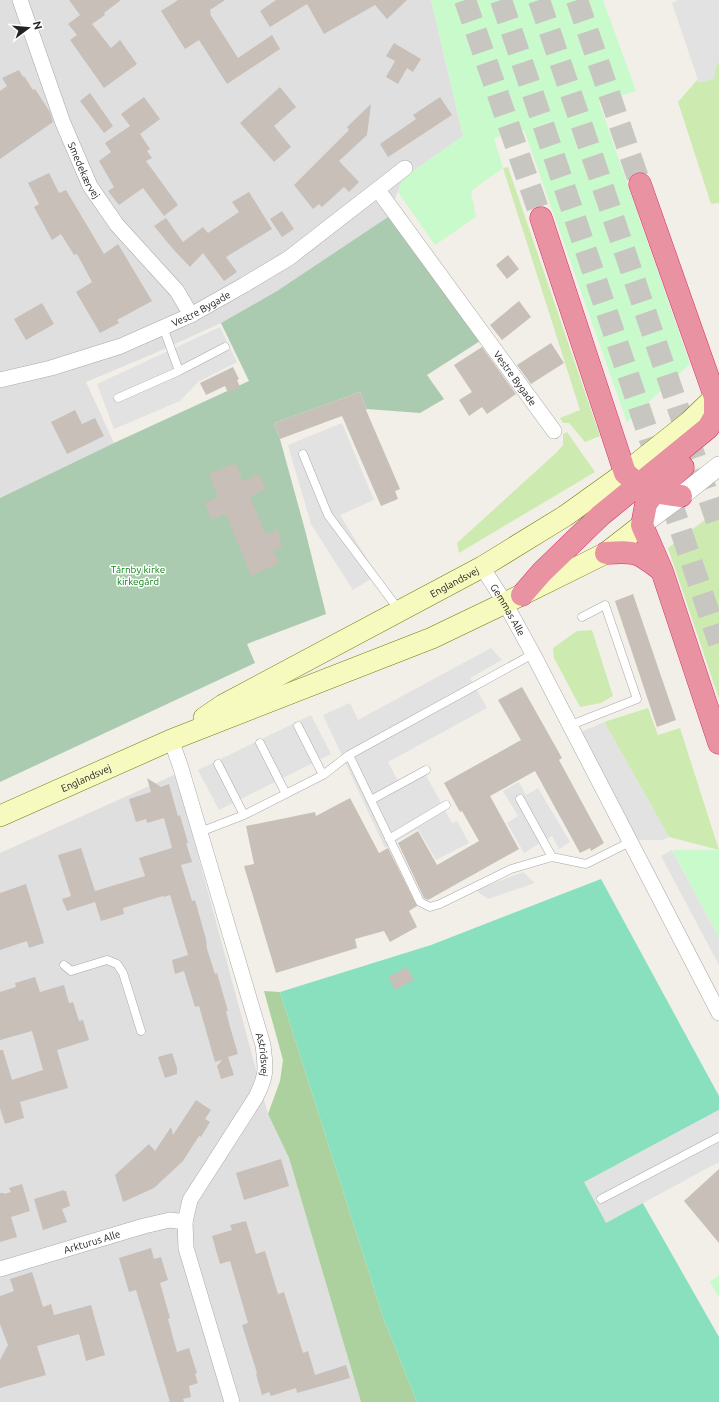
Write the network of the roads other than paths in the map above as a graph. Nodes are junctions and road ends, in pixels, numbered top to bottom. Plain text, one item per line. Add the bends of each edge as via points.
1 (20, 0) edge
2 (406, 168) dead end
3 (640, 184) tunnel mouth
4 (378, 190) junction
5 (541, 218) tunnel mouth
6 (191, 315) junction
7 (163, 327) junction
8 (225, 347) dead end
9 (699, 349) junction
10 (719, 365) edge
11 (180, 371) junction
12 (0, 380) edge
13 (717, 395) edge
14 (118, 398) dead end
15 (709, 430) edge
16 (554, 431) dead end
17 (303, 454) dead end
18 (719, 466) edge
19 (639, 484) junction
20 (681, 496) junction
21 (642, 525) junction
22 (606, 553) junction
23 (482, 567) junction
24 (662, 571) junction
25 (514, 599) junction
26 (399, 610) junction
27 (582, 617) dead end
28 (533, 654) junction
29 (571, 725) junction
30 (298, 726) dead end
31 (171, 740) junction
32 (719, 743) edge
33 (260, 744) dead end
34 (349, 755) junction
35 (218, 764) dead end
36 (426, 770) dead end
37 (323, 775) junction
38 (286, 794) junction
39 (520, 799) dead end
40 (371, 800) junction
41 (446, 805) dead end
42 (244, 815) junction
43 (0, 816) edge
44 (200, 832) junction
45 (389, 839) junction
46 (630, 842) junction
47 (552, 857) junction
48 (64, 965) dead end
49 (719, 1013) edge
50 (141, 1032) dead end
51 (719, 1137) edge
52 (602, 1200) dead end
53 (185, 1222) junction
54 (0, 1270) edge
55 (232, 1402) edge

1 - 6 street, Smedekærvej via 63,123 90,186 117,225 177,291
2 - 4 street, Vestre Bygade
3 - 9 highway
4 - 6 street, Vestre Bygade via 289,258
4 - 16 street, Vestre Bygade
5 - 19 highway
6 - 7 street, Vestre Bygade
7 - 11 lane
7 - 12 street, Vestre Bygade via 121,346 73,362
8 - 11 lane
9 - 10 highway via 709,360
9 - 13 highway
11 - 14 lane
13 - 15 highway via 715,416
15 - 19 highway
15 - 19 main road, Englandsvej
17 - 26 lane via 328,515
18 - 20 street, Englandsvej
19 - 20 highway
19 - 21 highway via 646,504
19 - 23 main road, Englandsvej via 565,516
19 - 25 highway via 601,515
20 - 21 street, Englandsvej
21 - 22 main road, Englandsvej
21 - 24 highway
22 - 24 highway via 629,552 642,555
22 - 25 main road, Englandsvej
23 - 25 street, Gemmas Alle
23 - 26 main road, Englandsvej
24 - 32 highway
25 - 28 street, Gemmas Alle
25 - 31 main road, Englandsvej via 432,638
26 - 31 main road, Englandsvej via 223,705
27 - 29 lane via 605,605 637,699
28 - 29 street, Gemmas Alle
28 - 34 lane
29 - 46 street, Gemmas Alle
30 - 37 lane
31 - 43 main road, Englandsvej
31 - 44 street, Astridsvej
33 - 38 lane
34 - 37 lane
34 - 40 lane
35 - 42 lane
36 - 40 lane
37 - 38 lane
38 - 42 lane
39 - 47 lane
40 - 45 lane
41 - 45 lane
42 - 44 lane
44 - 53 street, Astridsvej via 263,1045 266,1067 256,1097 190,1200
45 - 47 lane via 420,902 430,907 511,869
46 - 47 lane via 586,864
46 - 49 street, Gemmas Alle
48 - 50 lane via 71,972 108,960 117,964 123,973
51 - 52 lane
53 - 54 street, Arkturus Alle via 170,1220 144,1226
53 - 55 street, Astridsvej via 186,1248

